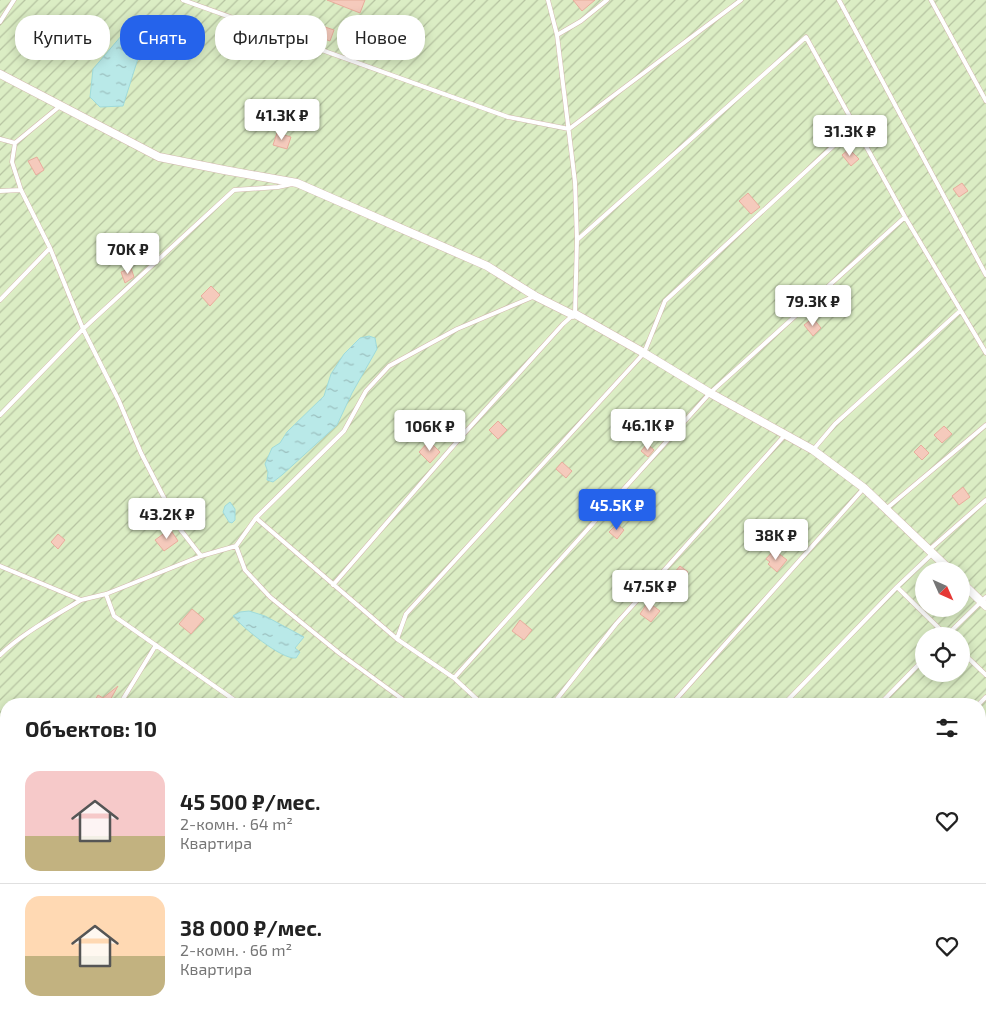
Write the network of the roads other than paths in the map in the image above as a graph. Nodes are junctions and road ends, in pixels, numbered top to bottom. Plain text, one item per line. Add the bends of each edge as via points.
1 (14, 0) edge
2 (183, 0) edge
3 (548, 0) edge
4 (606, 0) edge
5 (741, 0) edge
6 (839, 0) edge
7 (931, 0) edge
8 (0, 22) edge
9 (557, 35) junction
10 (0, 74) edge
11 (986, 102) edge
12 (60, 106) junction
13 (855, 126) junction
14 (569, 128) junction
15 (0, 139) edge
16 (15, 143) junction
17 (297, 183) junction
18 (21, 190) junction
19 (0, 191) edge
20 (905, 217) junction
21 (577, 240) junction
22 (50, 248) junction
23 (986, 274) edge
24 (534, 296) junction
25 (0, 300) edge
26 (960, 311) junction
27 (574, 314) junction
28 (84, 329) junction
29 (644, 353) junction
30 (986, 353) edge
31 (710, 393) junction
32 (0, 415) edge
33 (986, 425) edge
34 (786, 435) junction
35 (813, 450) junction
36 (864, 488) junction
37 (986, 500) edge
38 (886, 509) junction
39 (256, 518) junction
40 (236, 546) junction
41 (931, 552) junction
42 (201, 556) junction
43 (942, 562) edge
44 (0, 566) edge
45 (333, 585) junction
46 (897, 587) junction
47 (970, 589) edge
48 (106, 594) junction
49 (81, 600) junction
50 (984, 601) edge
51 (937, 627) edge
52 (956, 627) edge
53 (397, 639) junction
54 (156, 645) junction
55 (0, 655) edge
56 (970, 659) edge
57 (915, 668) edge
58 (986, 675) edge
59 (454, 678) junction
60 (124, 698) edge
61 (231, 698) edge
62 (401, 698) edge
63 (476, 698) edge
64 (558, 698) edge
65 (677, 698) edge
66 (790, 698) edge
67 (886, 698) edge

1 - 8 lane
2 - 14 lane via 508,117
3 - 9 lane
4 - 9 lane via 581,21
5 - 14 lane
6 - 23 lane
7 - 11 lane
9 - 14 lane
10 - 12 street
12 - 16 lane
12 - 17 street via 159,157
13 - 20 lane
13 - 21 lane via 806,37
13 - 29 lane via 665,301
14 - 21 lane
15 - 16 lane
16 - 18 lane via 12,162
17 - 24 street via 487,266
17 - 28 lane via 234,190
18 - 19 lane
18 - 22 lane
20 - 26 lane
20 - 31 lane
21 - 27 lane
22 - 25 lane
22 - 28 lane
24 - 27 street
24 - 39 lane via 458,329 389,366 366,391 344,431
26 - 30 lane
26 - 35 lane via 834,424
27 - 29 street
27 - 45 lane via 461,437
28 - 32 lane
28 - 42 lane via 180,529
29 - 31 street
29 - 53 lane via 406,614
31 - 34 street
31 - 59 lane
33 - 38 lane
34 - 35 street
34 - 64 lane via 616,624
35 - 36 street
36 - 38 street
36 - 65 lane
37 - 41 lane
38 - 41 street
39 - 40 lane
39 - 45 lane
40 - 42 lane
40 - 62 lane via 245,570 270,597
41 - 43 street
41 - 46 lane
42 - 48 lane
44 - 49 lane
45 - 53 lane
46 - 51 lane
46 - 66 lane
47 - 50 street
48 - 49 lane
48 - 54 lane via 114,616
49 - 55 lane
50 - 52 lane
53 - 59 lane
54 - 60 lane
54 - 61 lane
56 - 58 lane
57 - 67 lane
59 - 63 lane

